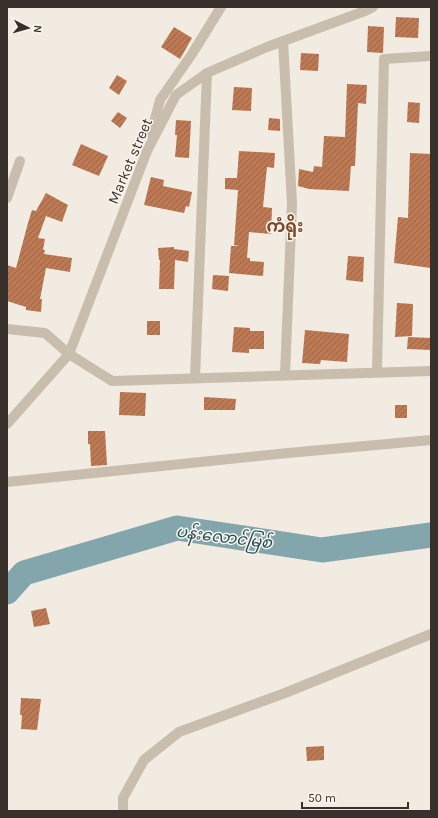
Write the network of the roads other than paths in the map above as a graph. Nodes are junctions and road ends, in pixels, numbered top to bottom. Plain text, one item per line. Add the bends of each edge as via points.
1 (221, 7) edge
2 (373, 7) edge
3 (283, 41) junction
4 (431, 56) edge
5 (207, 73) junction
6 (147, 151) junction
7 (20, 161) dead end
8 (7, 198) edge
9 (7, 329) edge
10 (69, 354) junction
11 (431, 371) edge
12 (377, 372) junction
13 (285, 375) junction
14 (195, 378) junction
15 (7, 424) edge
16 (431, 440) edge
17 (7, 482) edge
18 (431, 634) edge
19 (123, 811) edge

1 - 6 street via 160,100
2 - 3 street, Market street
3 - 5 street, Market street
3 - 13 street via 292,203
4 - 12 street via 384,59
5 - 6 street, Market street via 176,95
5 - 14 street
6 - 10 street, Market street
7 - 8 street
9 - 10 street via 45,333
10 - 14 street via 112,381
10 - 15 street, Market street
11 - 12 street
12 - 13 street
13 - 14 street
16 - 17 street
18 - 19 street via 285,693 179,732 144,760 123,798

